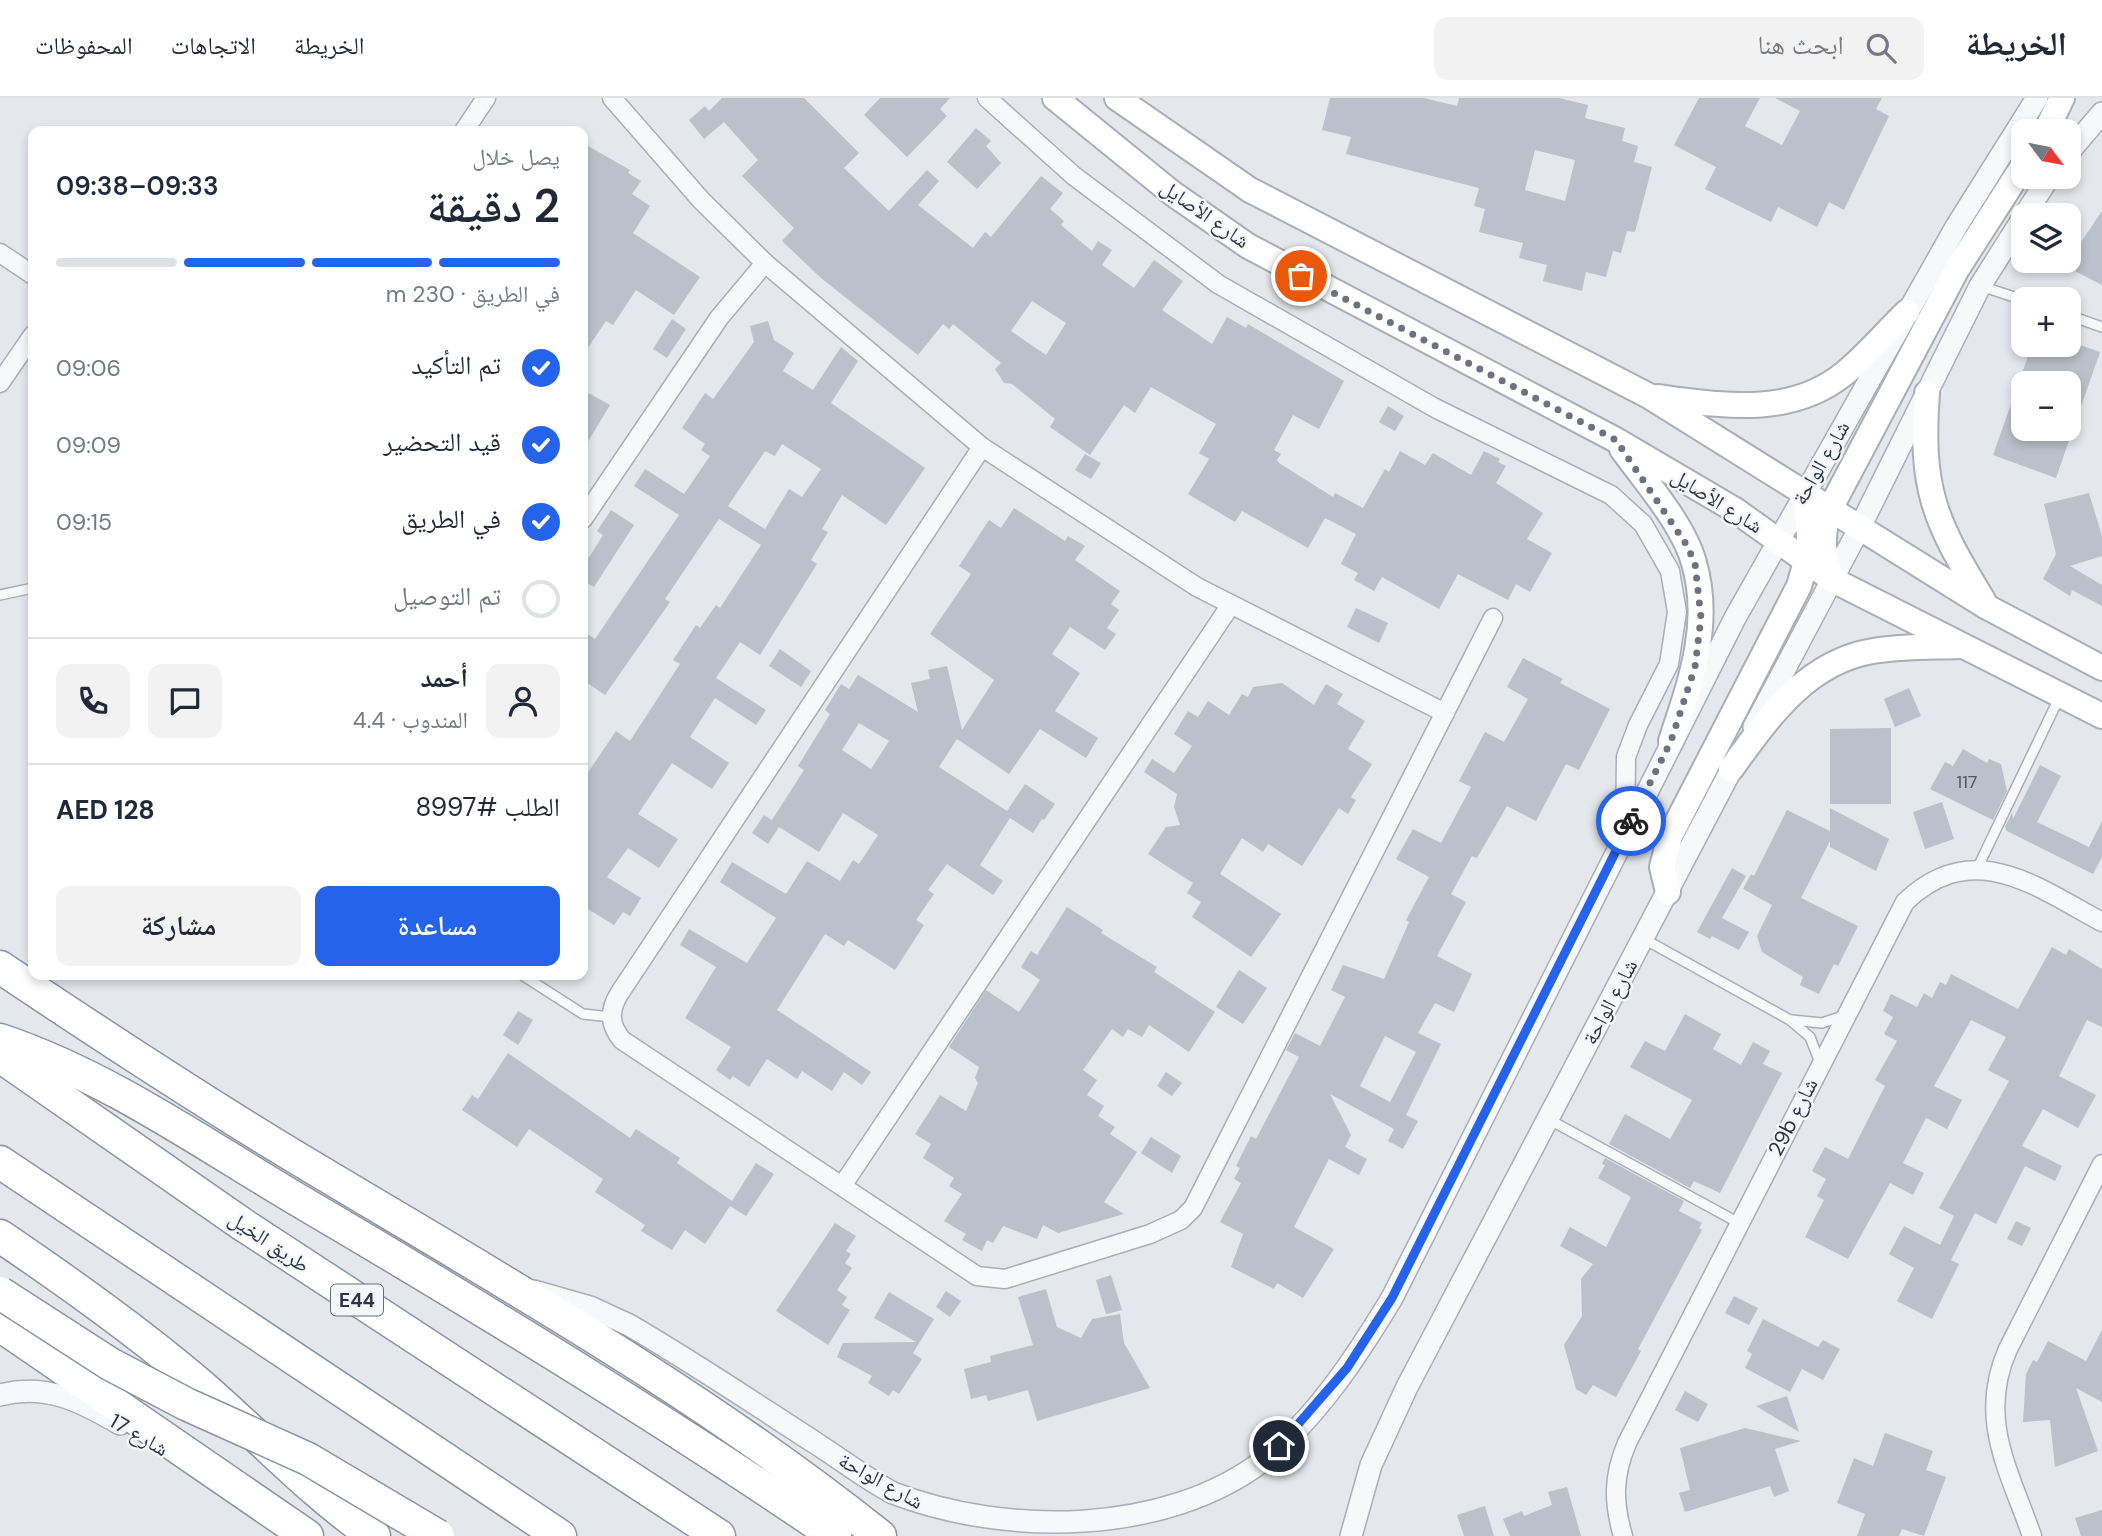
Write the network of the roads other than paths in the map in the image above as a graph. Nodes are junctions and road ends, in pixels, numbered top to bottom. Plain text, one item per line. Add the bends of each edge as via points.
1 (486, 98) edge
2 (612, 98) edge
3 (987, 98) edge
4 (1055, 98) edge
5 (1117, 98) edge
6 (2037, 98) edge
7 (2062, 98) edge
8 (2102, 113) edge
9 (2052, 119) edge
10 (467, 126) edge
11 (2081, 138) edge
12 (2011, 184) edge
13 (2041, 189) edge
14 (0, 253) edge
15 (765, 263) junction
16 (28, 272) edge
17 (1980, 286) junction
18 (2011, 296) edge
19 (1906, 312) junction
20 (2081, 320) edge
21 (2102, 327) edge
22 (28, 342) edge
23 (0, 383) edge
24 (1927, 393) junction
25 (1649, 396) junction
26 (1616, 440) junction
27 (982, 447) junction
28 (1805, 491) junction
29 (1830, 509) junction
30 (588, 512) edge
31 (1859, 529) junction
32 (1777, 539) junction
33 (1808, 562) junction
34 (1833, 580) junction
35 (28, 589) edge
36 (0, 595) edge
37 (1230, 606) junction
38 (1987, 607) junction
39 (1493, 618) dead end
40 (1965, 646) junction
41 (2102, 668) edge
42 (2061, 694) junction
43 (1445, 713) junction
44 (2102, 716) edge
45 (1671, 741) junction
46 (1731, 769) junction
47 (1625, 833) junction
48 (1977, 869) junction
49 (1668, 892) junction
50 (2102, 922) edge
51 (1644, 939) junction
52 (0, 967) edge
53 (530, 980) edge
54 (1844, 1016) junction
55 (611, 1017) junction
56 (1790, 1020) junction
57 (0, 1040) edge
58 (0, 1056) edge
59 (1820, 1064) junction
60 (1548, 1119) junction
61 (0, 1162) edge
62 (2102, 1164) edge
63 (842, 1186) junction
64 (1739, 1223) junction
65 (0, 1236) edge
66 (508, 1285) junction
67 (0, 1293) edge
68 (0, 1325) edge
69 (0, 1395) edge
70 (270, 1509) junction
71 (307, 1536) edge
72 (374, 1536) edge
73 (438, 1536) edge
74 (560, 1536) edge
75 (719, 1536) edge
76 (835, 1536) edge
77 (880, 1536) edge
78 (1351, 1536) edge
79 (1623, 1536) edge
80 (2032, 1536) edge

1 - 10 street
2 - 15 street via 701,200
3 - 47 street via 1093,191 1218,284 1435,408 1611,495 1643,524 1670,571 1677,612 1669,664 1626,757
4 - 26 main road, شارع الأصايل via 1172,193 1248,246
5 - 25 main road, شارع الأصايل via 1250,190
6 - 19 street, شارع الواحة
7 - 9 main road
8 - 11 street
12 - 29 main road via 1956,269
13 - 17 street, شارع الواحة
14 - 16 street
15 - 27 street
15 - 30 street via 719,318
17 - 18 lane
17 - 24 street, شارع الواحة
19 - 25 main road via 1844,373 1796,400 1739,407
19 - 28 street, شارع الواحة
20 - 21 lane
22 - 23 street
24 - 31 street, شارع الواحة
24 - 38 main road via 1925,456 1930,494 1944,534
25 - 28 main road, شارع الأصايل
26 - 32 main road, شارع الأصايل
26 - 45 main road via 1695,563 1700,643
27 - 37 street
27 - 55 street via 619,994
28 - 29 main road, شارع الأصايل
28 - 32 street, شارع الواحة
28 - 33 main road
29 - 31 main road, شارع الأصايل
29 - 34 main road via 1822,539
31 - 34 street, شارع الواحة
31 - 38 main road, شارع الأصايل
32 - 33 main road, شارع الأصايل
32 - 45 street, شارع الواحة
33 - 34 main road, شارع الأصايل
33 - 49 main road via 1670,836 1662,867
34 - 40 main road, شارع الأصايل
34 - 46 street, شارع الواحة
35 - 36 lane
37 - 43 street
37 - 63 street
38 - 41 main road, شارع الأصايل
39 - 43 street
40 - 42 main road, شارع الأصايل
40 - 46 main road via 1871,651 1822,670 1768,719
42 - 44 main road, شارع الأصايل
42 - 48 lane
43 - 63 street via 1202,1193 1181,1220 1019,1275 991,1279 965,1270
45 - 47 street, شارع الواحة
46 - 49 street, شارع الواحة
47 - 66 street, شارع الواحة via 1412,1261 1371,1334 1321,1401 1264,1460 1184,1504 1128,1522 1071,1530 1017,1529 944,1514 892,1492 629,1325 550,1294
48 - 50 street, 29b شارع via 2020,878
48 - 54 street, 29b شارع via 1938,877 1905,902
49 - 51 street, شارع الواحة
51 - 56 lane
51 - 60 street, شارع الواحة
52 - 66 highway via 214,1107
53 - 55 lane via 583,1014
54 - 56 lane via 1822,1023
54 - 59 street, 29b شارع
55 - 63 street via 622,1040
56 - 59 lane via 1810,1037
57 - 76 highway via 42,1055 118,1094 418,1270 624,1397
58 - 75 highway, طريق الخيل / E44 via 242,1224
59 - 64 street, 29b شارع
60 - 64 lane
60 - 78 street, شارع الواحة via 1393,1416 1371,1465
61 - 74 highway
62 - 80 street via 1998,1371 1994,1419
64 - 79 street, 29b شارع via 1617,1465 1614,1490
65 - 72 highway via 164,1354 319,1495
66 - 77 highway via 755,1444
67 - 73 highway, bridge via 110,1364 308,1459
68 - 70 highway
69 - 70 street, 17 شارع via 39,1391 74,1399
70 - 71 highway

